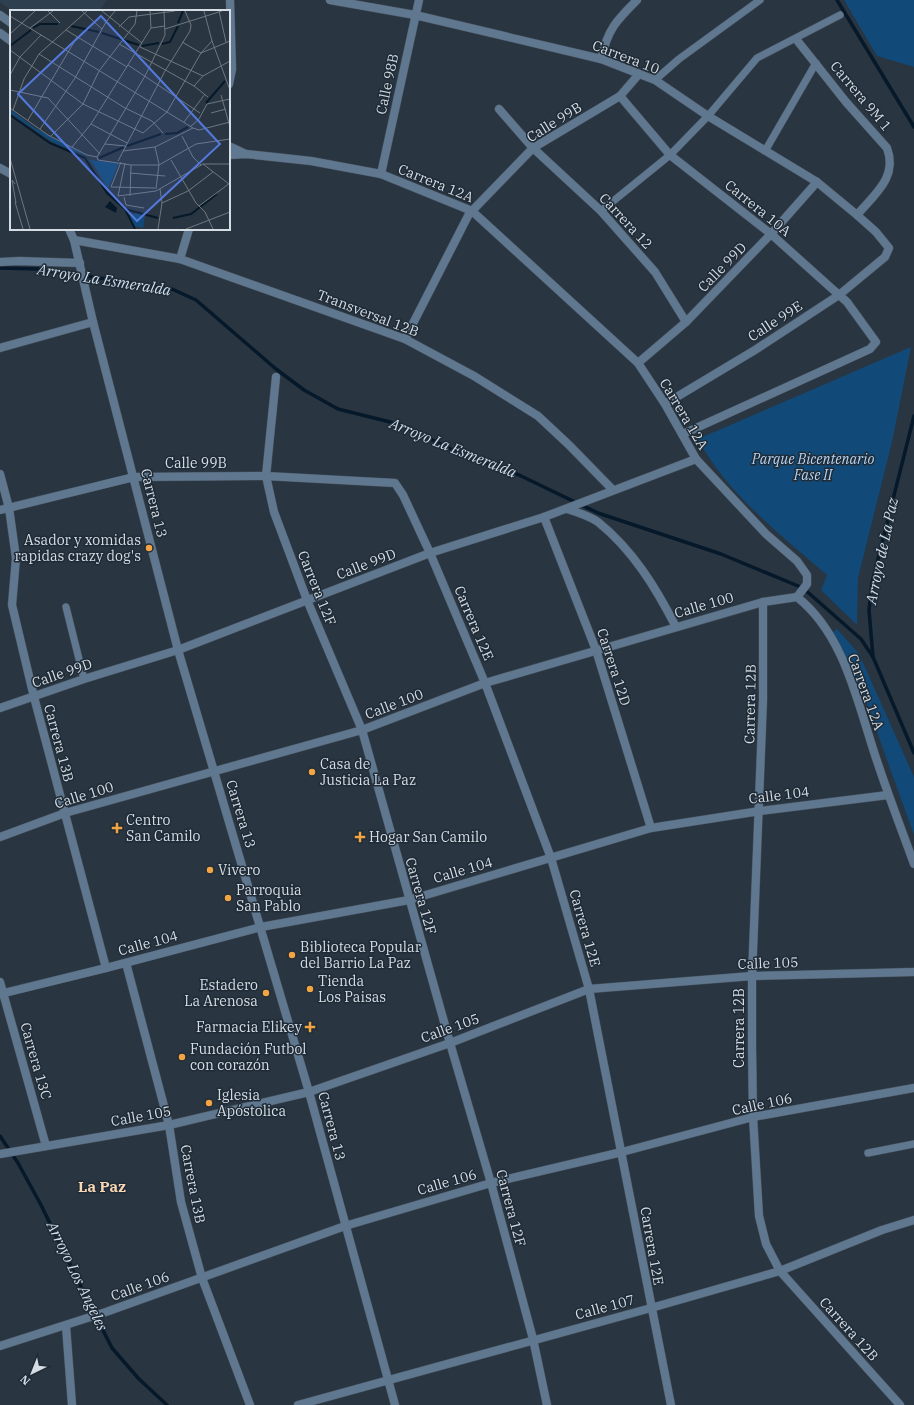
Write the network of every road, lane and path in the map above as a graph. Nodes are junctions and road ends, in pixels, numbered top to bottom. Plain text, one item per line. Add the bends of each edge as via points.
1 (230, 0) edge
2 (330, 0) edge
3 (418, 0) edge
4 (637, 0) edge
5 (760, 0) edge
6 (840, 14) dead end
7 (0, 15) edge
8 (415, 15) junction
9 (10, 22) edge
10 (0, 33) edge
11 (796, 38) junction
12 (10, 40) edge
13 (601, 59) junction
14 (816, 63) junction
15 (639, 74) junction
16 (230, 79) edge
17 (655, 80) junction
18 (620, 96) junction
19 (499, 109) dead end
20 (708, 116) junction
21 (230, 146) edge
22 (533, 148) junction
23 (765, 151) junction
24 (246, 154) junction
25 (230, 155) edge
26 (670, 155) junction
27 (0, 168) edge
28 (10, 173) edge
29 (381, 174) junction
30 (817, 182) junction
31 (601, 211) junction
32 (471, 212) junction
33 (857, 214) junction
34 (69, 230) edge
35 (190, 230) edge
36 (772, 234) junction
37 (74, 240) junction
38 (889, 248) joint
39 (180, 258) junction
40 (0, 262) edge
41 (81, 266) junction
42 (839, 295) junction
43 (93, 322) junction
44 (686, 322) junction
45 (404, 339) junction
46 (0, 348) edge
47 (638, 363) junction
48 (276, 377) dead end
49 (665, 404) junction
50 (683, 434) junction
51 (696, 459) junction
52 (0, 474) edge
53 (266, 476) junction
54 (134, 477) junction
55 (395, 482) joint
56 (613, 490) junction
57 (570, 507) junction
58 (9, 508) junction
59 (0, 510) edge
60 (544, 517) junction
61 (430, 553) junction
62 (797, 597) junction
63 (307, 600) junction
64 (763, 602) junction
65 (66, 607) dead end
66 (676, 627) junction
67 (178, 650) junction
68 (596, 650) junction
69 (84, 679) junction
70 (485, 683) junction
71 (34, 697) junction
72 (0, 708) edge
73 (362, 730) junction
74 (215, 771) junction
75 (888, 795) junction
76 (760, 810) junction
77 (65, 813) junction
78 (651, 828) junction
79 (0, 837) edge
80 (551, 858) junction
81 (914, 864) edge
82 (409, 900) junction
83 (261, 926) junction
84 (126, 962) junction
85 (106, 968) junction
86 (914, 972) edge
87 (752, 976) junction
88 (0, 982) edge
89 (588, 989) junction
90 (2, 993) edge
91 (450, 1043) junction
92 (914, 1088) edge
93 (309, 1092) junction
94 (753, 1118) junction
95 (169, 1125) junction
96 (914, 1144) edge
97 (46, 1146) junction
98 (622, 1152) junction
99 (868, 1153) dead end
100 (0, 1154) edge
101 (491, 1183) junction
102 (914, 1220) edge
103 (345, 1226) junction
104 (780, 1271) junction
105 (202, 1278) junction
106 (651, 1308) junction
107 (66, 1326) junction
108 (533, 1339) junction
109 (0, 1346) edge
110 (387, 1380) junction
111 (72, 1405) edge
112 (250, 1405) edge
113 (298, 1405) edge
114 (395, 1405) edge
115 (547, 1405) edge
116 (671, 1405) edge
117 (900, 1405) edge

1 - 16 street
2 - 8 street, Carrera 10
3 - 8 street, Calle 98B
4 - 13 street via 613,26 606,38
5 - 17 lane via 679,59
6 - 11 lane
7 - 9 street
8 - 13 street, Carrera 10
8 - 29 street, Calle 98B
10 - 12 street
11 - 14 street, Carrera 9M 1
11 - 20 lane via 757,58
13 - 15 street, Carrera 10
14 - 23 lane
14 - 33 street, Carrera 9M 1 via 887,148 891,163 888,176
15 - 17 street, Carrera 10
15 - 18 street, Calle 99B
17 - 20 street, Carrera 10
18 - 22 street, Calle 99B
18 - 26 street, Carrera 10A
19 - 22 street, Carrera 12
20 - 23 street, Carrera 10
20 - 26 lane
21 - 24 street, Carrera 12A
22 - 31 street, Carrera 12
22 - 32 street, Calle 99B
23 - 30 street, Carrera 10
24 - 25 street, Carrera 12A
24 - 29 street, Carrera 12A via 311,161
26 - 31 lane
26 - 36 street, Carrera 10A
27 - 28 street
29 - 32 street, Carrera 12A
30 - 33 street, Carrera 10
30 - 36 street, Calle 99D
31 - 44 street, Carrera 12 via 656,272
32 - 45 street, Calle 99B
32 - 47 street, Carrera 12A
33 - 38 street, Carrera 10
34 - 37 street, Carrera 13
35 - 39 street
36 - 42 street, Carrera 10A
36 - 44 street, Calle 99D
37 - 39 street, Transversal 12B
37 - 41 street, Carrera 13
38 - 42 street, Calle 99E via 885,257
39 - 45 street, Transversal 12B
40 - 41 street
41 - 43 street, Carrera 13
42 - 49 street, Calle 99E via 755,350
42 - 50 street, Carrera 10A via 876,342 870,349
43 - 46 street
43 - 54 street, Carrera 13
44 - 47 street, Calle 99D
45 - 56 street, Transversal 12B via 474,376 538,416
47 - 49 street, Carrera 12A
48 - 53 street, Carrera 12F
49 - 50 street, Carrera 12A
50 - 51 street, Carrera 12A
51 - 56 street, Calle 99D
51 - 62 street, Carrera 12A via 760,529 797,561 807,574 807,584
52 - 58 street, Carrera 13B
53 - 54 street, Calle 99B
53 - 55 street, Calle 99B
53 - 63 street, Carrera 12F via 280,531
54 - 58 street, Calle 99B
54 - 67 street, Carrera 13
55 - 61 street, Carrera 12E
56 - 57 street, Calle 99D
57 - 60 street, Calle 99D
57 - 66 street via 597,521 643,569
58 - 59 street, Calle 99B
58 - 71 street, Carrera 13B via 16,558 12,605
60 - 61 street, Calle 99D
60 - 68 street, Carrera 12D
61 - 63 street, Calle 99D
61 - 70 street, Carrera 12E
62 - 64 street, Calle 100
62 - 75 street, Carrera 12A via 810,607 821,621 844,663
63 - 67 street, Calle 99D
63 - 73 street, Carrera 12F
64 - 66 street, Calle 100
64 - 76 street, Carrera 12B
65 - 69 lane
66 - 68 street, Calle 100
67 - 69 street, Calle 99D
67 - 74 street, Carrera 13
68 - 70 street, Calle 100
68 - 78 street, Carrera 12D
69 - 71 street, Calle 99D
70 - 73 street, Calle 100
70 - 80 street, Carrera 12E
71 - 72 street, Calle 99D
71 - 77 street, Carrera 13B
73 - 74 street, Calle 100
73 - 82 street, Carrera 12F
74 - 77 street, Calle 100
74 - 83 street, Carrera 13
75 - 76 street, Calle 104
75 - 81 street, Carrera 12A
76 - 78 street, Calle 104
76 - 87 street, Carrera 12B
77 - 79 street, Calle 100
77 - 85 street, Carrera 13B
78 - 80 street, Calle 104
80 - 82 street, Calle 104
80 - 89 street, Carrera 12E
82 - 83 street, Calle 104
82 - 91 street, Carrera 12F
83 - 84 street, Calle 104
83 - 93 street, Carrera 13
84 - 85 street, Calle 104
84 - 95 street, Carrera 13B
85 - 90 street, Calle 104
86 - 87 street, Calle 105
87 - 89 street, Calle 105
87 - 94 street, Carrera 12B
88 - 90 street, Carrera 13C
89 - 91 street, Calle 105
89 - 98 street, Carrera 12E
90 - 97 street, Carrera 13C
91 - 93 street, Calle 105
91 - 101 street, Carrera 12F
92 - 94 street, Calle 106
93 - 95 street, Calle 105
93 - 103 street, Carrera 13
94 - 98 street, Calle 106
94 - 104 street, Carrera 12B via 759,1216 766,1244
95 - 97 street, Calle 105
95 - 105 street, Carrera 13B via 181,1202
96 - 99 lane
97 - 100 street, Calle 105
98 - 101 street, Calle 106
98 - 106 street, Carrera 12E
101 - 103 street, Calle 106
101 - 108 street, Carrera 12F
102 - 104 street, Calle 107 via 882,1230
103 - 105 street, Calle 106
103 - 110 street, Carrera 13
104 - 106 street, Calle 107
104 - 117 street, Carrera 12B
105 - 107 street, Calle 106
105 - 112 street, Carrera 13B
106 - 108 street, Calle 107
106 - 116 street, Carrera 12E
107 - 109 street, Calle 106
107 - 111 street
108 - 110 street, Calle 107
108 - 115 street, Carrera 12F
110 - 113 street, Calle 107
110 - 114 street, Carrera 13

